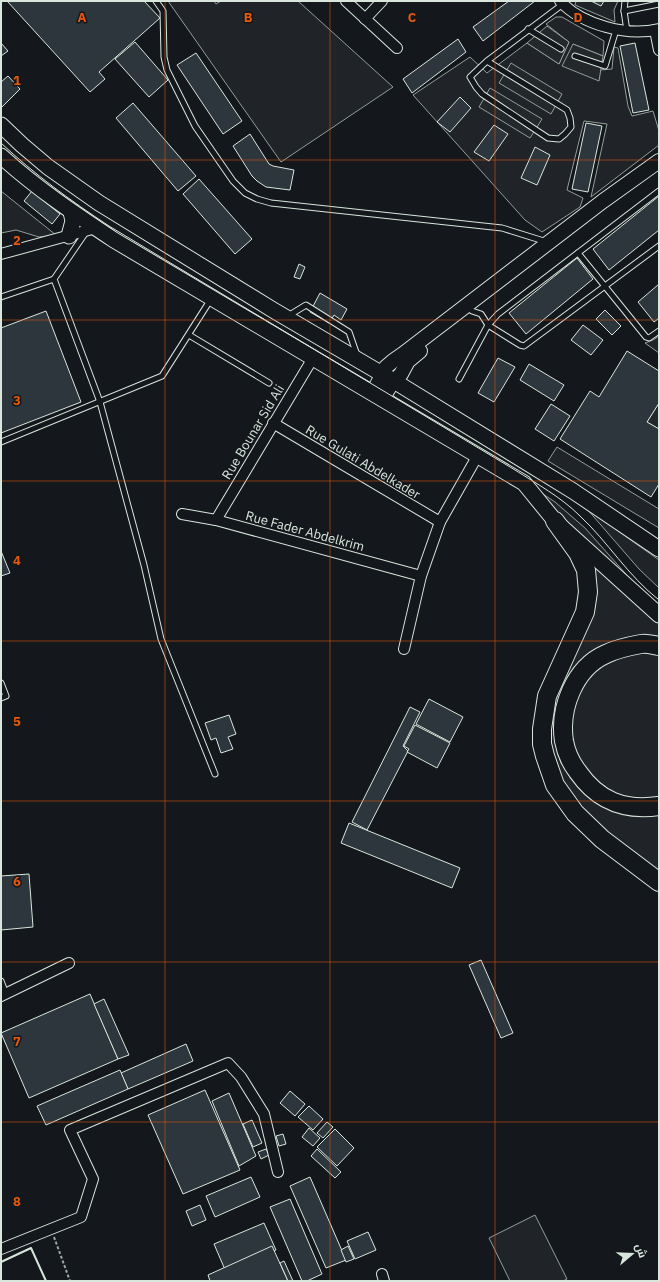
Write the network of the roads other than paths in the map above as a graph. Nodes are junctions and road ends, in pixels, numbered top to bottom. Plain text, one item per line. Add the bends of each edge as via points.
1 (156, 1) edge
2 (346, 1) edge
3 (382, 1) edge
4 (625, 1) edge
5 (562, 2) edge
6 (659, 4) edge
7 (624, 11) junction
8 (365, 19) junction
9 (528, 29) junction
10 (616, 30) junction
11 (657, 30) edge
12 (627, 31) junction
13 (397, 48) dead end
14 (562, 49) dead end
15 (659, 50) edge
16 (575, 56) dead end
17 (487, 61) junction
18 (1, 125) edge
19 (1, 156) edge
20 (659, 161) edge
21 (659, 169) edge
22 (659, 191) edge
23 (71, 212) junction
24 (91, 229) junction
25 (69, 236) junction
26 (564, 236) junction
27 (550, 243) junction
28 (659, 246) edge
29 (578, 253) junction
30 (1, 254) edge
31 (54, 278) junction
32 (605, 286) junction
33 (1, 297) edge
34 (212, 298) junction
35 (472, 311) junction
36 (286, 317) junction
37 (488, 325) junction
38 (659, 331) edge
39 (189, 335) junction
40 (313, 358) junction
41 (360, 362) junction
42 (388, 378) junction
43 (458, 379) dead end
44 (269, 383) dead end
45 (378, 396) junction
46 (100, 402) junction
47 (273, 424) junction
48 (1, 442) edge
49 (478, 455) junction
50 (182, 514) dead end
51 (216, 520) junction
52 (555, 521) junction
53 (440, 522) junction
54 (659, 549) edge
55 (421, 576) junction
56 (659, 615) edge
57 (659, 646) edge
58 (404, 649) dead end
59 (1, 683) edge
60 (1, 698) edge
61 (215, 774) dead end
62 (659, 806) edge
63 (659, 882) edge
64 (69, 963) dead end
65 (1, 981) edge
66 (3, 995) edge
67 (278, 1172) dead end
68 (1, 1249) edge

1 - 27 lane via 163,11 164,57 167,70 195,126 233,181 245,193 271,202 502,228
2 - 8 street
3 - 8 street
4 - 7 lane
5 - 9 lane
5 - 10 street via 588,20
6 - 7 lane
7 - 12 lane
8 - 13 street
9 - 14 lane
9 - 17 lane
10 - 12 street
10 - 16 lane via 605,66
11 - 12 street
11 - 15 street
17 - 17 lane via 470,77 482,94 548,138 559,138 565,134 571,127 567,110
18 - 36 main road via 48,167 99,203
19 - 23 main road
20 - 26 street via 604,201
21 - 26 street
22 - 29 lane
23 - 24 main road
23 - 25 main road via 73,221
24 - 25 street
24 - 31 lane
24 - 34 main road
25 - 30 street
26 - 27 street
26 - 35 street
27 - 42 street via 393,361 386,367
28 - 32 lane
29 - 32 lane
29 - 37 lane via 498,314
31 - 33 lane
31 - 46 lane
32 - 37 lane via 524,346
32 - 38 lane via 646,337 649,338
34 - 39 lane
34 - 40 main road
35 - 37 lane via 481,314
35 - 42 street via 411,358 399,376
36 - 41 main road
36 - 41 lane via 306,305 349,332
37 - 43 lane
39 - 44 lane
39 - 46 lane via 162,376
40 - 45 main road
40 - 47 street, Rue Bounar Sid Ali
41 - 42 main road
42 - 45 street
42 - 54 main road via 573,491
45 - 49 main road
46 - 48 lane
46 - 61 lane via 161,639
47 - 51 street, Rue Bounar Sid Ali
47 - 53 street, Rue Gulati Abdelkader
49 - 52 main road via 524,483
49 - 53 street
50 - 51 street, Rue Fader Abdelkrim
51 - 55 street, Rue Fader Abdelkrim
52 - 56 main road
52 - 63 highway via 578,553 586,570 588,592 585,612 547,696 542,729 545,756 555,785 575,814 602,839
53 - 55 street
55 - 58 street
57 - 62 highway via 642,644 618,649 591,663 581,674 568,698 563,726 564,743 571,762 584,782 607,799 619,804 633,808
59 - 60 lane via 6,696
64 - 66 street
65 - 66 lane
67 - 68 street via 264,1114 241,1077 228,1063 70,1130 93,1179 82,1217

